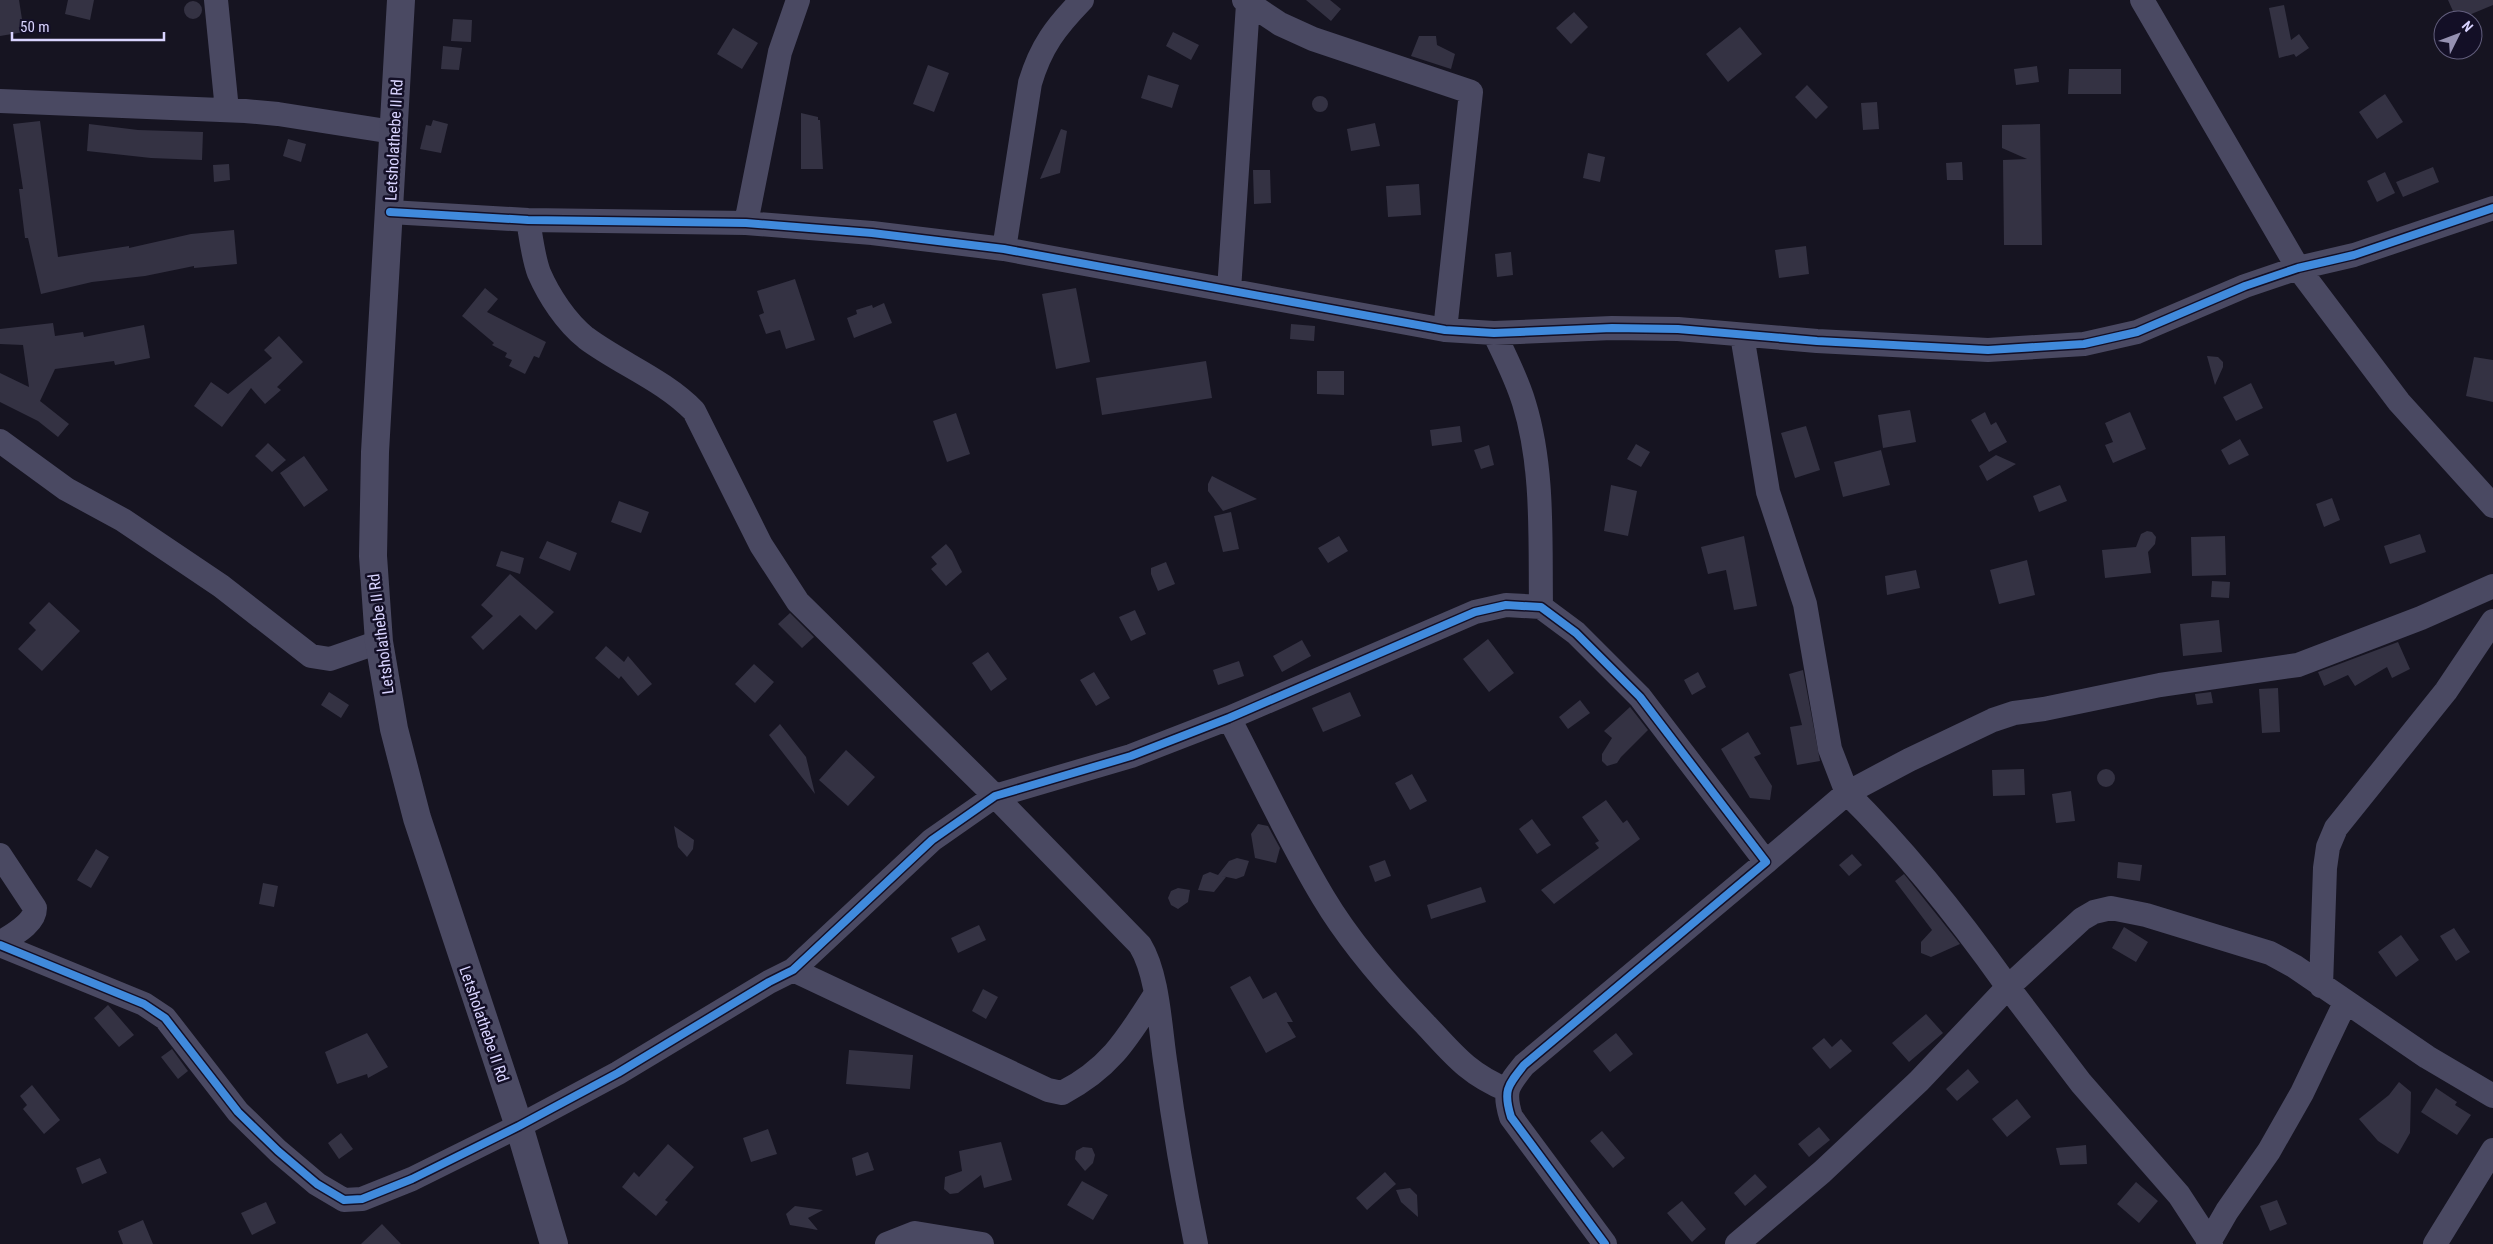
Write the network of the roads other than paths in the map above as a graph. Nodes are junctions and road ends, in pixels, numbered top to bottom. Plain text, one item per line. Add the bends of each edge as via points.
1 (216, 0) edge
2 (401, 0) edge
3 (798, 0) edge
4 (1082, 0) edge
5 (2142, 0) edge
6 (1246, 2) edge
7 (0, 101) edge
8 (227, 110) junction
9 (393, 132) junction
10 (2493, 208) edge
11 (390, 212) junction
12 (528, 220) junction
13 (746, 223) junction
14 (1004, 249) junction
15 (2298, 268) junction
16 (1229, 290) junction
17 (1446, 330) junction
18 (1494, 333) junction
19 (1742, 334) junction
20 (0, 441) edge
21 (2493, 506) edge
22 (2493, 586) edge
23 (1541, 607) junction
24 (2493, 621) edge
25 (379, 642) junction
26 (1229, 718) junction
27 (1847, 793) junction
28 (995, 796) junction
29 (0, 855) edge
30 (1766, 862) junction
31 (0, 944) edge
32 (793, 970) junction
33 (2321, 986) junction
34 (2008, 987) junction
35 (1155, 995) junction
36 (2346, 1004) junction
37 (1507, 1090) junction
38 (2493, 1096) edge
39 (519, 1126) junction
40 (2493, 1150) edge
41 (2209, 1243) edge
42 (554, 1244) edge
43 (887, 1244) edge
44 (982, 1244) edge
45 (1196, 1244) edge
46 (1605, 1244) edge
47 (1737, 1244) edge
48 (2436, 1244) edge

1 - 8 street
2 - 9 street, Letsholathebe II Rd
3 - 13 street via 780,52
4 - 14 street via 1053,32 1030,83
5 - 15 street
6 - 16 street
6 - 17 street via 1280,24 1314,39 1471,92
7 - 8 street
8 - 9 street via 278,114
9 - 11 street, Letsholathebe II Rd
10 - 15 street via 2354,255
11 - 12 street
11 - 25 street, Letsholathebe II Rd via 375,452 373,556
12 - 13 street
12 - 28 street via 538,271 556,305 585,337 675,394 694,411 761,545 798,602
13 - 14 street via 872,233
14 - 16 street
15 - 19 street via 2245,286 2137,332 2084,344 1988,350
15 - 21 street via 2399,402
16 - 17 street
17 - 18 street
18 - 19 street via 1621,328
18 - 23 street via 1524,404 1533,445 1538,478
19 - 27 street via 1768,492 1805,604 1830,749
20 - 25 street via 66,490 122,520 220,586 311,656 330,660
22 - 27 street via 2421,618 2298,665 2160,685 2014,713 1924,753
23 - 26 street via 1506,605 1475,612
23 - 30 street via 1576,633 1640,697
24 - 33 street via 2446,691 2336,828 2328,847 2325,868
25 - 39 street, Letsholathebe II Rd via 394,729 417,818
26 - 28 street via 1131,756
26 - 37 street via 1323,896 1355,945 1395,993 1466,1067 1483,1080
27 - 30 street
27 - 34 street via 1888,833 1921,872
28 - 32 street via 932,840
28 - 35 street via 1140,945
29 - 31 street via 35,908 30,921
30 - 37 street via 1524,1065
31 - 39 street via 144,1004 166,1018 238,1112 317,1184 344,1200 362,1199 412,1179
32 - 35 street via 1048,1090 1062,1092 1102,1068 1128,1039
32 - 39 street via 618,1073
33 - 34 street via 2270,953 2146,915 2111,908 2082,919
33 - 36 street
34 - 41 street via 2082,1083 2179,1195
34 - 47 street via 1919,1081 1814,1179
35 - 45 street via 1179,1157
36 - 38 street
36 - 41 street via 2269,1151 2227,1210
37 - 46 street via 1511,1117
39 - 42 street, Letsholathebe II Rd
40 - 48 street
43 - 44 street via 915,1233

